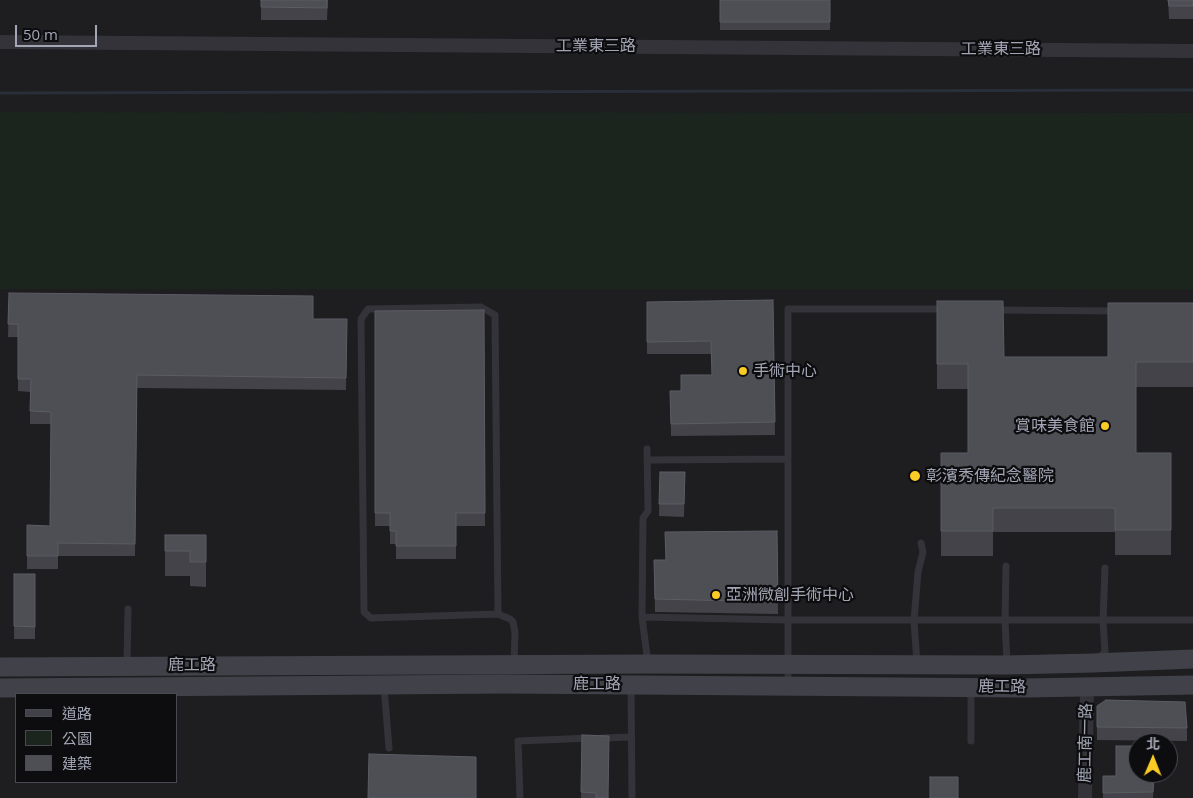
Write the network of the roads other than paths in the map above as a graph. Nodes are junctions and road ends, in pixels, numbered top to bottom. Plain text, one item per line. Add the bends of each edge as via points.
1 (0, 42) edge
2 (1193, 51) edge
3 (958, 309) edge
4 (987, 310) edge
5 (1124, 311) edge
6 (647, 448) dead end
7 (787, 459) junction
8 (647, 460) junction
9 (921, 543) dead end
10 (1006, 566) dead end
11 (1105, 568) dead end
12 (128, 609) dead end
13 (498, 614) junction
14 (642, 617) junction
15 (787, 620) junction
16 (1193, 620) edge
17 (914, 621) junction
18 (1005, 621) junction
19 (1104, 621) junction
20 (1193, 659) edge
21 (1093, 663) junction
22 (648, 664) junction
23 (789, 664) junction
24 (514, 665) junction
25 (1007, 665) junction
26 (127, 666) junction
27 (918, 666) junction
28 (0, 667) edge
29 (631, 684) junction
30 (384, 685) junction
31 (1193, 685) edge
32 (788, 687) junction
33 (971, 687) junction
34 (0, 688) edge
35 (1087, 688) junction
36 (631, 737) junction
37 (971, 741) dead end
38 (388, 748) dead end
39 (520, 798) edge
40 (632, 798) edge
41 (1086, 798) edge

1 - 2 street, 工業東三路
3 - 7 lane via 788,309
4 - 5 lane
6 - 8 lane
7 - 8 lane
7 - 15 lane
8 - 14 lane via 648,511 643,518
9 - 17 lane via 923,552
10 - 18 lane
11 - 19 lane
12 - 26 lane
13 - 13 lane via 495,315 481,307 368,309 361,319 364,612 372,618
13 - 24 lane via 513,622
14 - 15 lane
14 - 22 lane
15 - 17 lane
15 - 23 lane
16 - 19 lane
17 - 18 lane
17 - 27 lane
18 - 19 lane
18 - 25 lane
19 - 21 lane via 1106,652
20 - 21 street, 鹿工路
21 - 25 street, 鹿工路
22 - 23 street, 鹿工路
22 - 24 street, 鹿工路
23 - 27 street, 鹿工路
23 - 32 lane
24 - 26 street, 鹿工路
25 - 27 street, 鹿工路
26 - 28 street, 鹿工路
29 - 30 street, 鹿工路
29 - 32 street, 鹿工路
29 - 36 lane
30 - 34 street, 鹿工路
30 - 38 lane
31 - 35 street, 鹿工路
32 - 33 street, 鹿工路
33 - 35 street, 鹿工路
33 - 37 lane
35 - 41 street, 鹿工南一路
36 - 39 lane via 518,740
36 - 40 lane

